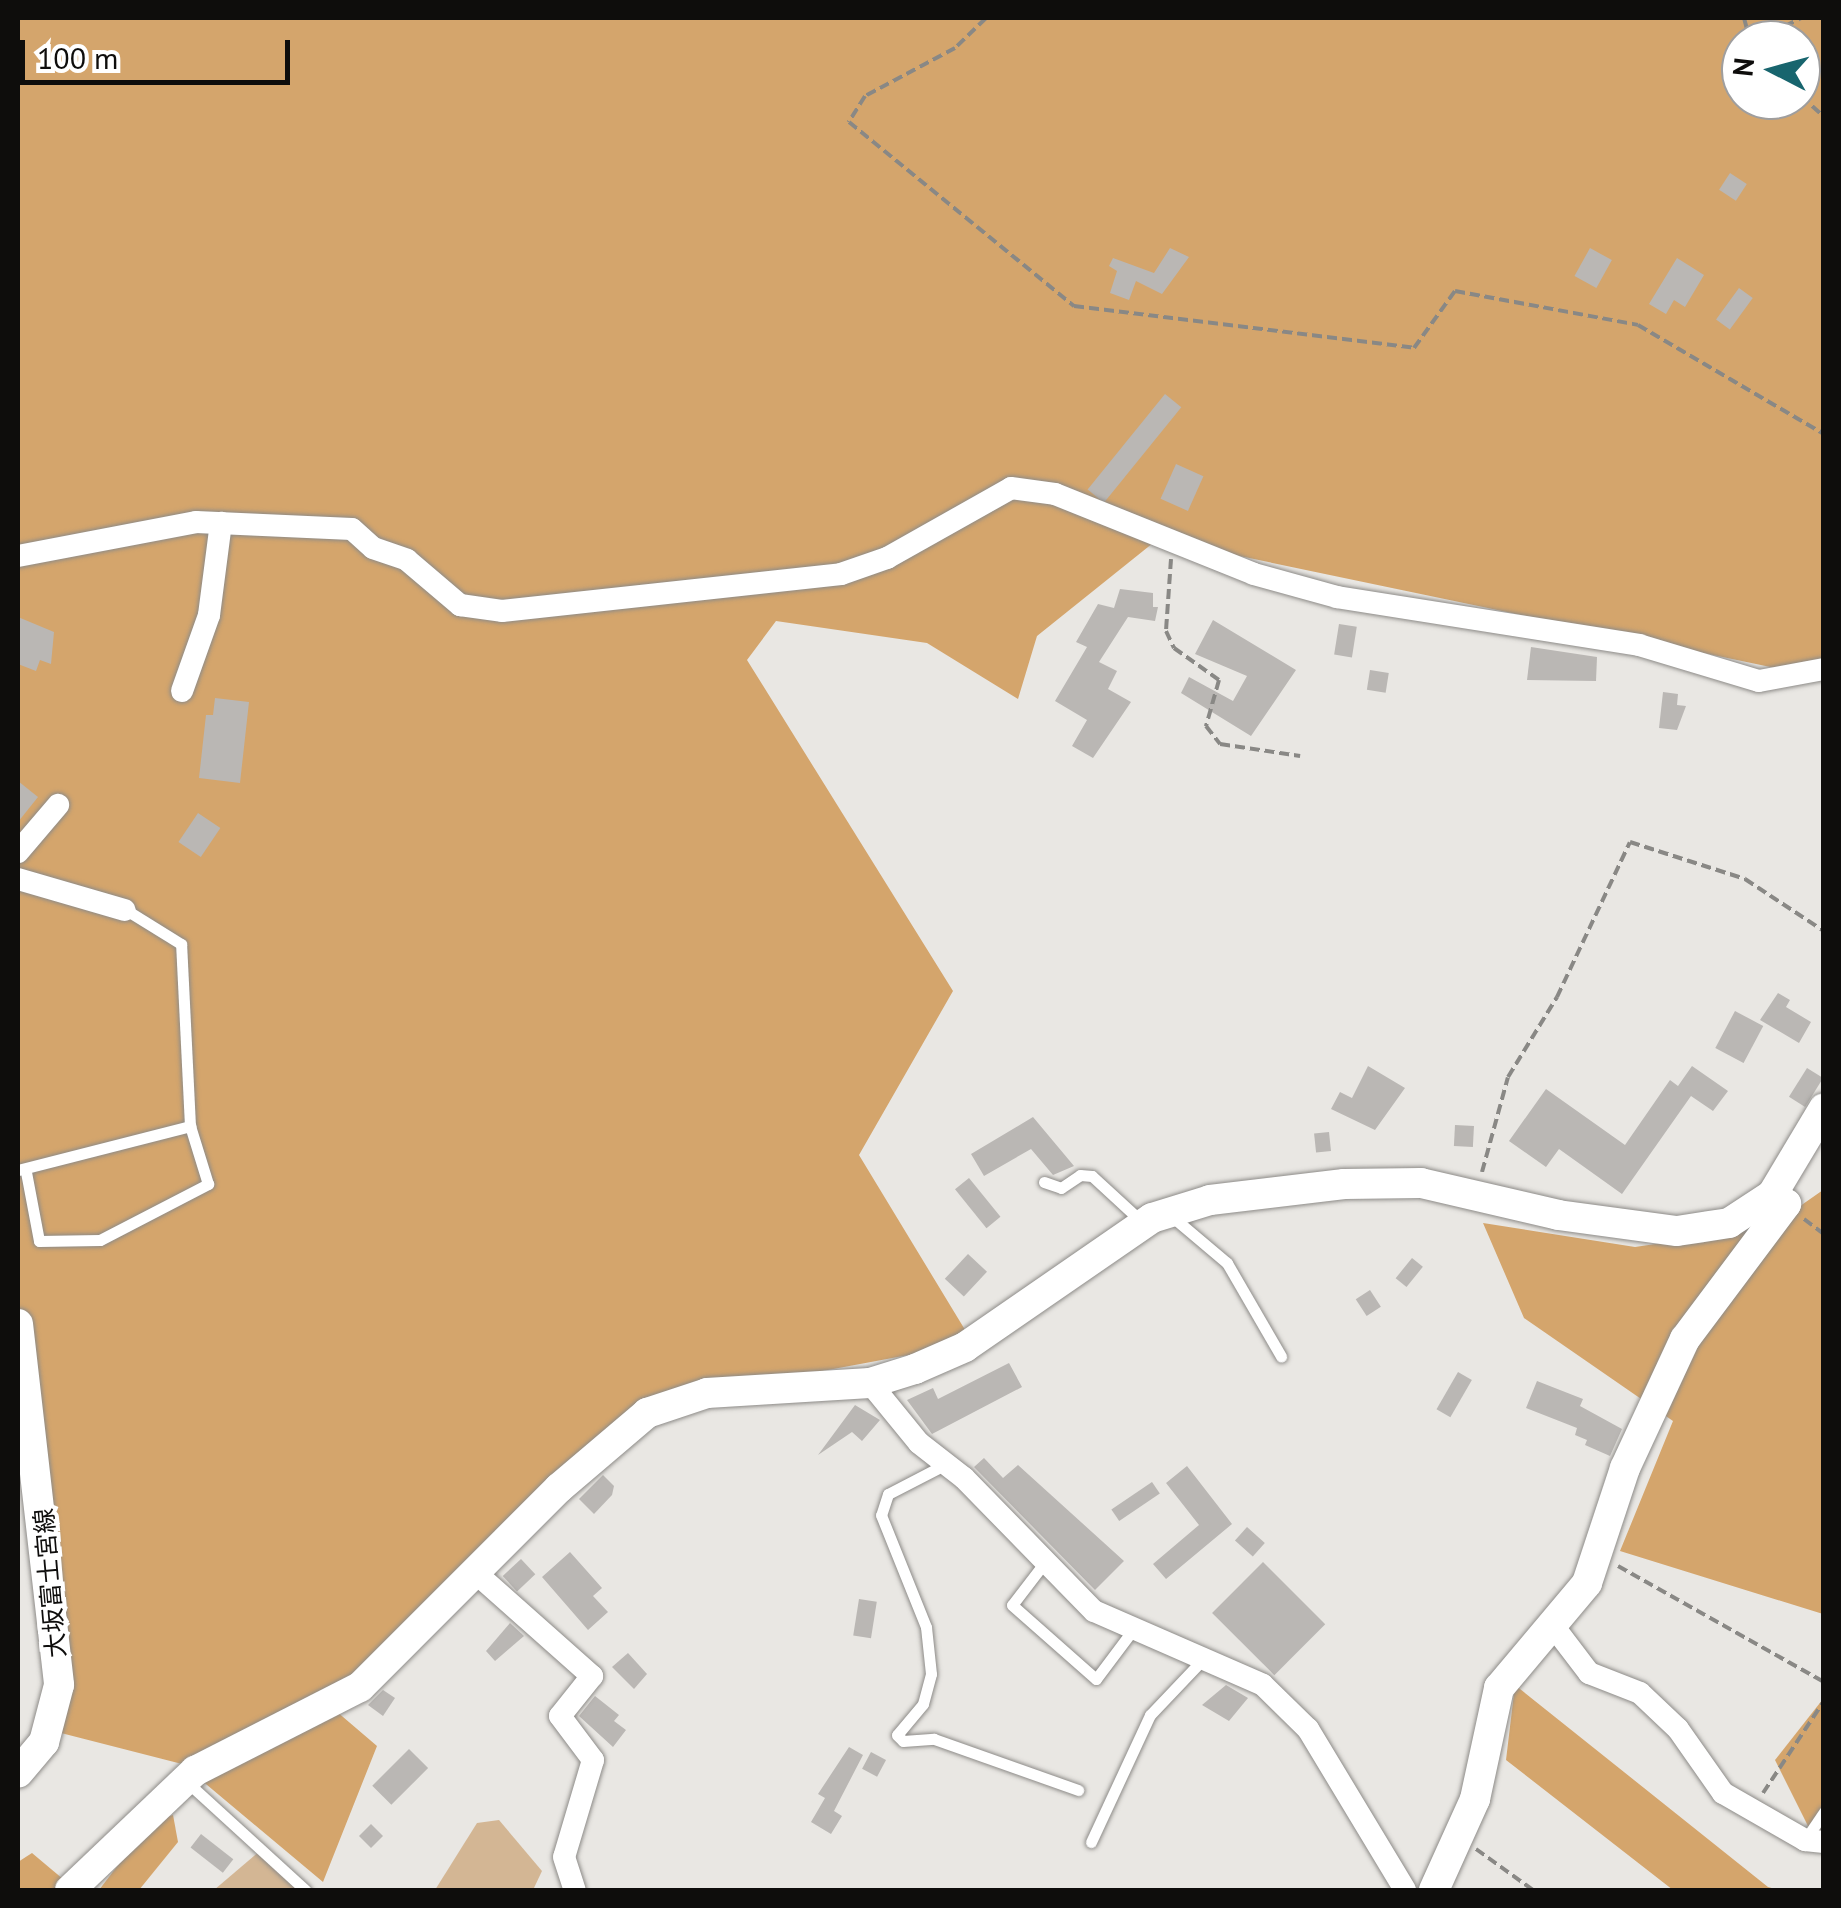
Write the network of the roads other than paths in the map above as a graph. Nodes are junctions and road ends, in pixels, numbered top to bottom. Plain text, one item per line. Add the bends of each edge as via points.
1 (222, 523) junction
2 (18, 556) edge
3 (1824, 669) edge
4 (182, 691) dead end
5 (58, 805) dead end
6 (18, 852) edge
7 (18, 879) edge
8 (124, 909) joint
9 (1824, 1108) edge
10 (190, 1126) junction
11 (22, 1171) edge
12 (1044, 1182) dead end
13 (1772, 1195) junction
14 (1155, 1218) junction
15 (18, 1324) edge
16 (1281, 1356) dead end
17 (20, 1361) edge
18 (870, 1384) junction
19 (946, 1464) junction
20 (1046, 1562) junction
21 (477, 1574) junction
22 (1136, 1626) junction
23 (1554, 1627) junction
24 (1206, 1656) junction
25 (18, 1772) edge
26 (185, 1780) junction
27 (1078, 1790) dead end
28 (1824, 1812) edge
29 (1814, 1841) edge
30 (1090, 1842) dead end
31 (70, 1890) edge
32 (305, 1890) edge
33 (574, 1890) edge
34 (1405, 1890) edge
35 (1434, 1890) edge

1 - 2 street
1 - 3 street via 352,529 373,548 407,560 460,605 502,611 841,574 887,558 1012,488 1055,494 1172,544 1337,597 1638,645 1759,681
1 - 4 street via 208,614
5 - 6 street
7 - 8 street
8 - 10 lane via 181,944
9 - 13 street
10 - 11 lane
10 - 11 lane via 208,1184 100,1240 38,1240
12 - 14 lane via 1061,1188 1080,1175 1092,1176
13 - 14 street via 1730,1223 1677,1231 1629,1228 1421,1183 1344,1184
13 - 23 street via 1786,1204 1685,1339 1625,1468 1587,1583
14 - 16 lane via 1227,1263
14 - 18 street via 966,1348
15 - 17 street, 大坂富士宮線
17 - 25 street, 大坂富士宮線 via 60,1685 44,1742
18 - 19 street
18 - 21 street via 708,1393 648,1412 571,1478
19 - 20 street
19 - 27 lane via 888,1494 881,1515 926,1627 931,1674 923,1704 897,1735 903,1741 934,1739
20 - 22 street via 1094,1610
20 - 22 lane via 1012,1605 1096,1678
21 - 26 street via 360,1687
21 - 33 street via 592,1676 560,1716 593,1760 564,1857
22 - 24 street
23 - 29 street via 1589,1673 1640,1694 1678,1729 1723,1793
23 - 35 street via 1499,1688 1488,1754
24 - 30 lane via 1150,1715
24 - 34 street via 1264,1684 1308,1729
26 - 31 street
26 - 32 lane
28 - 29 lane

